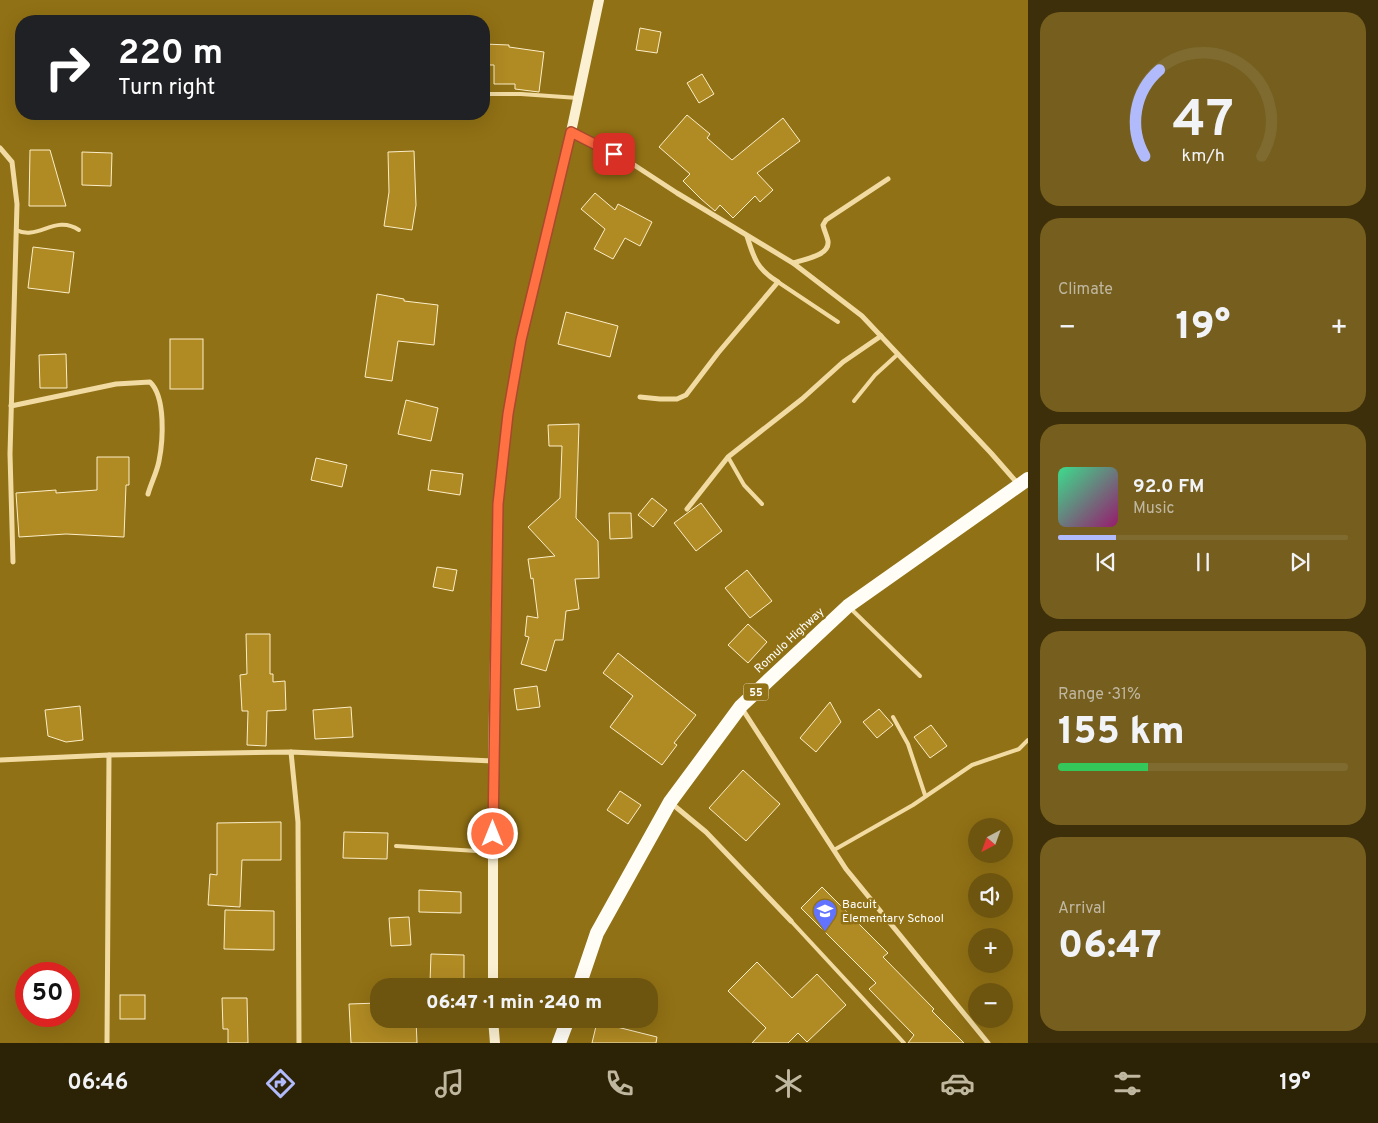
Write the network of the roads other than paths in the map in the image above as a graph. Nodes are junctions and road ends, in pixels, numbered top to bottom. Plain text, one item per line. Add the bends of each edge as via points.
1 (599, 0) edge
2 (490, 94) edge
3 (578, 98) junction
4 (571, 132) junction
5 (0, 148) edge
6 (888, 179) dead end
7 (16, 230) junction
8 (79, 230) dead end
9 (747, 236) junction
10 (793, 263) junction
11 (778, 282) junction
12 (838, 322) dead end
13 (881, 336) junction
14 (898, 354) junction
15 (640, 397) dead end
16 (854, 401) dead end
17 (11, 406) junction
18 (728, 457) junction
19 (1023, 482) edge
20 (148, 494) dead end
21 (762, 504) dead end
22 (687, 510) dead end
23 (13, 562) dead end
24 (848, 606) junction
25 (920, 676) dead end
26 (741, 706) junction
27 (893, 717) dead end
28 (1028, 740) edge
29 (291, 752) junction
30 (109, 755) junction
31 (0, 760) edge
32 (493, 761) junction
33 (926, 795) junction
34 (670, 802) junction
35 (396, 846) dead end
36 (834, 850) junction
37 (493, 852) junction
38 (791, 921) joint
39 (493, 978) edge
40 (582, 978) edge
41 (494, 1028) edge
42 (565, 1028) edge
43 (107, 1043) edge
44 (300, 1043) edge
45 (495, 1043) edge
46 (559, 1043) edge
47 (904, 1043) edge
48 (988, 1043) edge

1 - 3 main road
2 - 3 lane
3 - 4 main road
4 - 9 street via 628,161
4 - 32 main road via 521,340 508,414 498,504
5 - 7 street via 12,162 17,204
6 - 10 street via 826,220 823,225 828,242 822,253
7 - 8 lane via 23,234 65,224
7 - 17 street
9 - 10 street
9 - 11 street via 754,260 765,274
10 - 13 street via 862,316
11 - 12 lane
11 - 15 street via 686,395 677,399
13 - 14 street
13 - 18 street via 843,362
14 - 16 lane
14 - 19 street via 991,453
17 - 20 street via 116,384 150,382 159,398 162,432 159,462
17 - 23 street
18 - 21 lane via 744,485
18 - 22 street
19 - 24 highway, Romulo Highway / 55
24 - 25 lane
24 - 26 highway, Romulo Highway / 55
26 - 34 highway, Romulo Highway / 55
26 - 36 street
27 - 33 lane via 908,744
28 - 33 lane via 1019,749 972,766
29 - 30 street
29 - 32 street
29 - 44 street via 298,822
30 - 31 street
30 - 43 street
32 - 37 main road
33 - 36 lane
34 - 38 street via 706,832
34 - 40 highway, Romulo Highway / 55 via 597,933
35 - 37 lane
36 - 48 street
37 - 39 main road
38 - 47 lane
41 - 45 main road
42 - 46 highway

